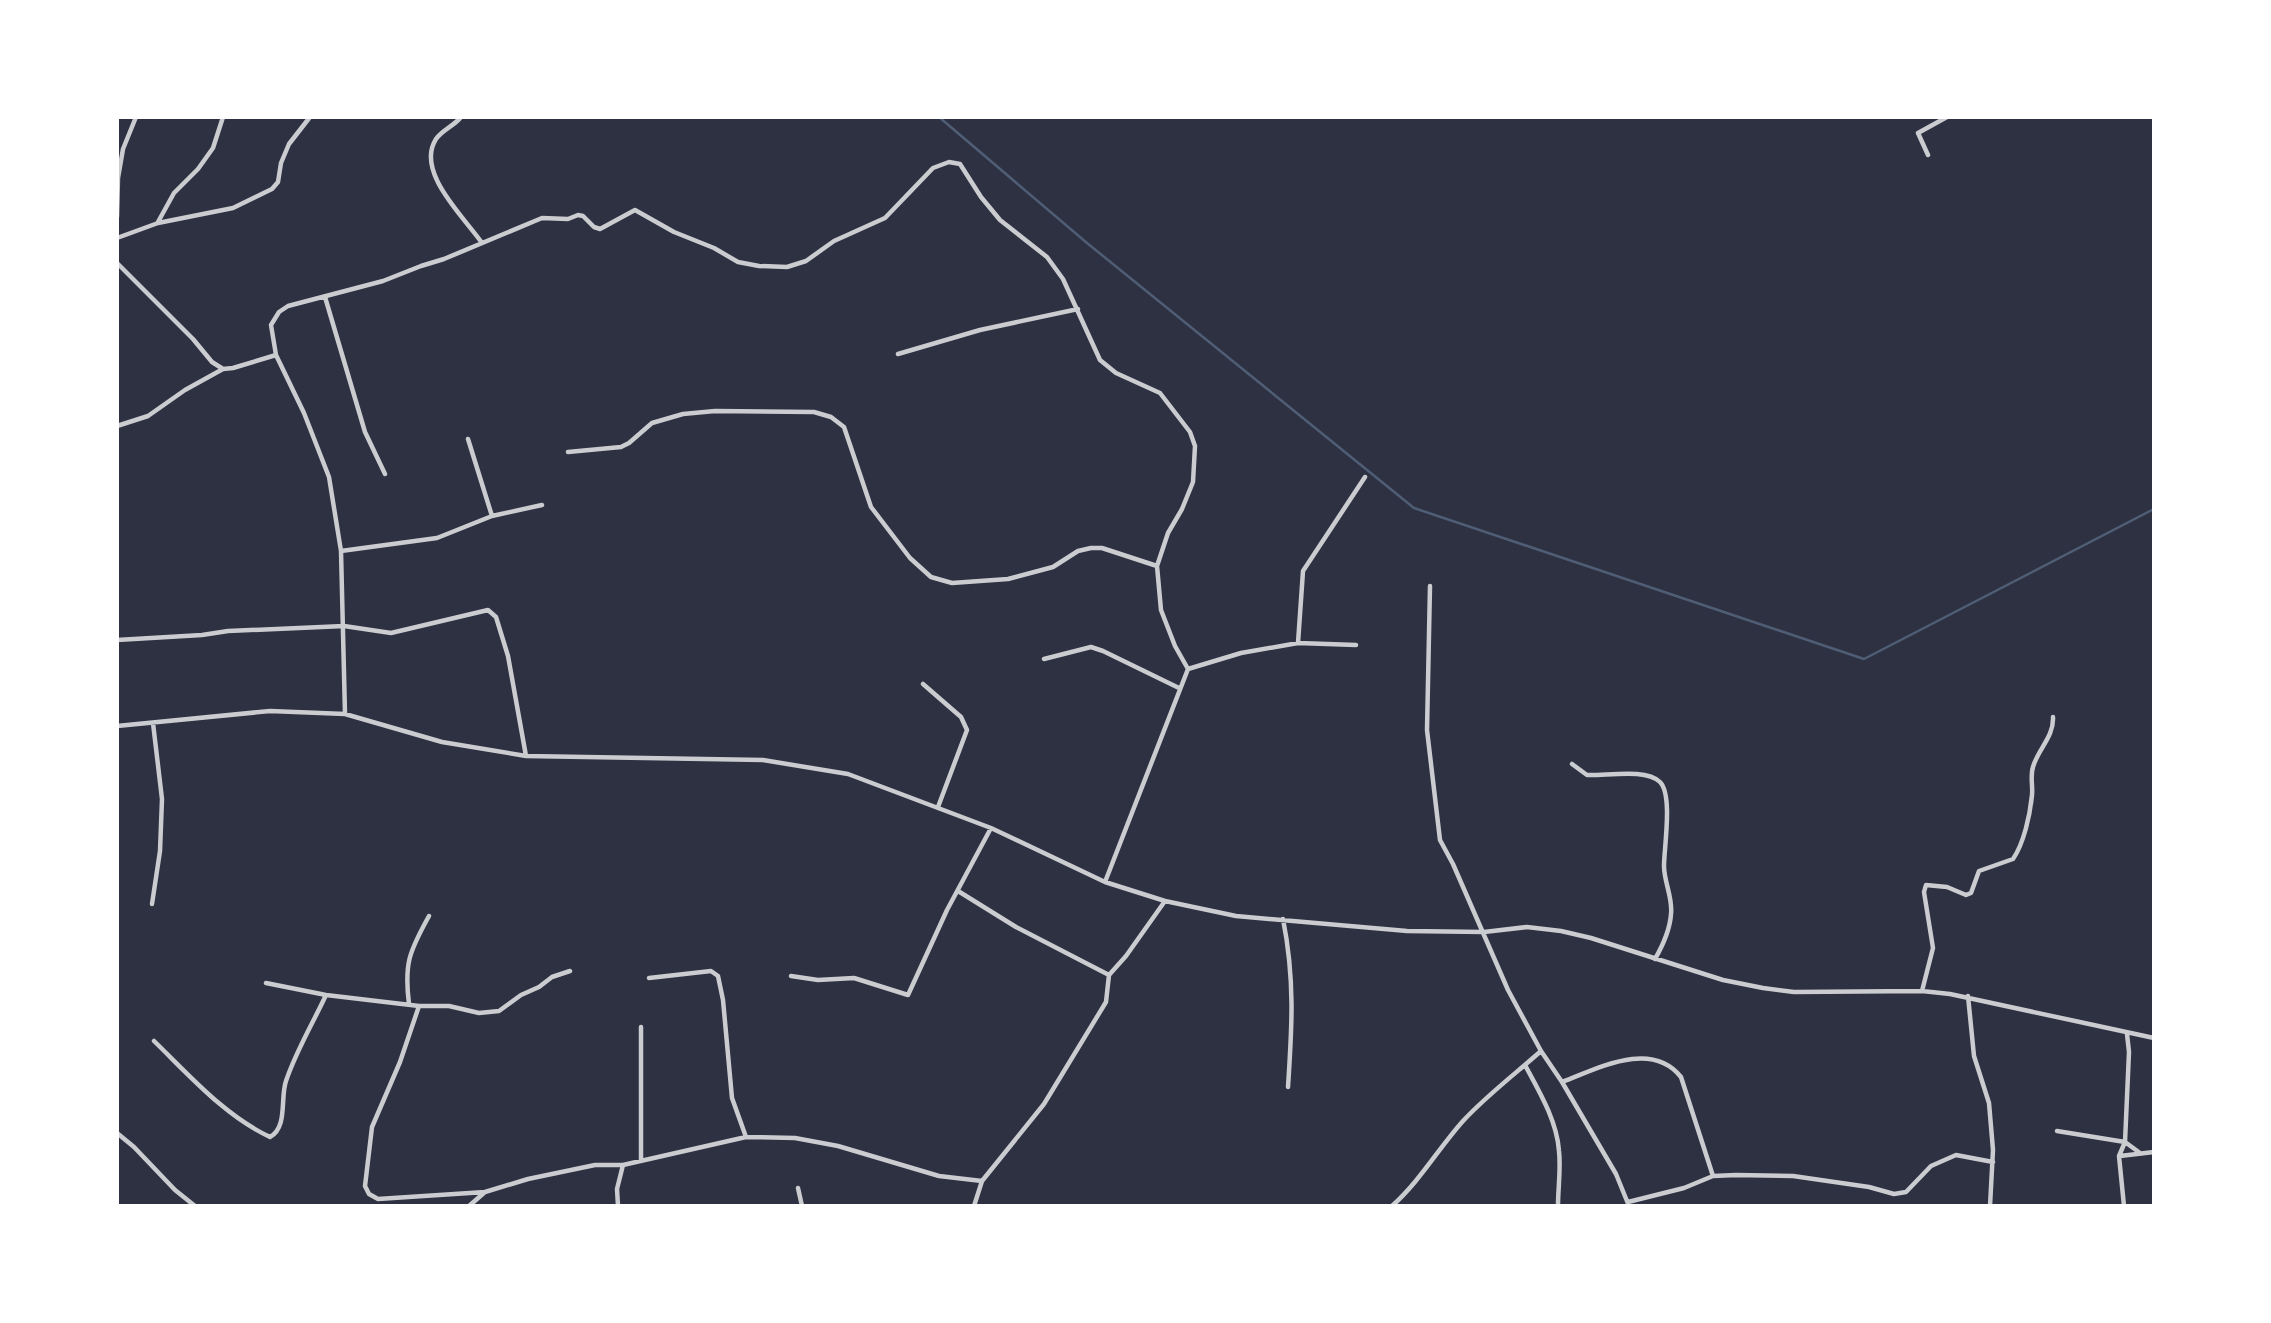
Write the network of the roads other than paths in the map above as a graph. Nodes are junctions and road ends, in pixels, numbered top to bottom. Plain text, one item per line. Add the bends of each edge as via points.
1 (136, 117) edge
2 (223, 117) edge
3 (310, 117) edge
4 (461, 117) edge
5 (1947, 117) edge
6 (1928, 155) dead end
7 (117, 217) edge
8 (158, 223) junction
9 (117, 238) edge
10 (482, 243) junction
11 (117, 263) edge
12 (325, 297) junction
13 (1078, 309) junction
14 (276, 355) junction
15 (898, 355) dead end
16 (223, 369) junction
17 (117, 426) edge
18 (468, 439) dead end
19 (568, 452) dead end
20 (385, 474) dead end
21 (1364, 477) dead end
22 (542, 505) dead end
23 (492, 516) junction
24 (341, 551) junction
25 (1157, 566) junction
26 (1430, 586) dead end
27 (344, 626) junction
28 (117, 640) edge
29 (1298, 643) junction
30 (1356, 645) dead end
31 (1044, 659) dead end
32 (1188, 669) junction
33 (923, 684) dead end
34 (1179, 688) junction
35 (345, 714) junction
36 (2053, 717) dead end
37 (153, 723) junction
38 (117, 726) edge
39 (526, 756) junction
40 (1572, 764) dead end
41 (938, 807) junction
42 (991, 828) junction
43 (1105, 882) junction
44 (958, 891) junction
45 (1165, 901) junction
46 (152, 904) dead end
47 (429, 916) dead end
48 (1283, 919) junction
49 (1484, 932) junction
50 (1655, 959) junction
51 (570, 971) dead end
52 (1109, 975) junction
53 (791, 976) dead end
54 (649, 978) dead end
55 (266, 983) dead end
56 (1922, 991) junction
57 (326, 995) junction
58 (1968, 996) junction
59 (409, 1004) junction
60 (419, 1006) junction
61 (642, 1027) dead end
62 (2127, 1033) junction
63 (2154, 1038) edge
64 (154, 1041) dead end
65 (1541, 1051) junction
66 (1525, 1065) junction
67 (1562, 1082) junction
68 (1288, 1087) dead end
69 (2057, 1131) dead end
70 (117, 1133) edge
71 (746, 1137) junction
72 (2126, 1142) junction
73 (2154, 1152) edge
74 (2140, 1153) junction
75 (2119, 1156) junction
76 (641, 1160) junction
77 (1993, 1161) junction
78 (623, 1165) junction
79 (1713, 1176) junction
80 (982, 1181) junction
81 (798, 1188) dead end
82 (485, 1192) junction
83 (1628, 1204) edge
84 (195, 1206) edge
85 (469, 1206) edge
86 (618, 1206) edge
87 (802, 1206) edge
88 (974, 1206) edge
89 (1392, 1206) edge
90 (1558, 1206) edge
91 (1990, 1206) edge
92 (2124, 1206) edge

1 - 7 street via 123,149
2 - 8 street via 213,148 174,193
3 - 8 street via 289,144 272,189 233,208
4 - 10 street via 437,138 429,158 436,180
5 - 6 street via 1918,133
8 - 9 street
10 - 12 street via 383,281
10 - 13 street via 542,218 578,215 600,229 635,210 738,262 788,267 885,218 933,168 955,162 1000,220 1046,257
11 - 16 street
12 - 14 street via 288,306 273,318
12 - 20 street via 365,432
13 - 15 street via 980,330
13 - 25 street via 1100,360 1115,373 1160,393 1191,432 1193,482
14 - 16 street
14 - 24 street via 329,477
16 - 17 street via 148,416
18 - 23 street
19 - 25 street via 621,447 652,423 683,414 814,412 844,427 871,507 910,558 931,577 952,583 1008,579 1053,567 1091,548
21 - 29 street via 1303,571
22 - 23 street
23 - 24 street via 437,538
24 - 27 street
25 - 32 street via 1161,610
26 - 49 street via 1427,730 1437,822 1440,840
27 - 28 street
27 - 35 street
27 - 39 street via 391,633 478,611 493,613 508,656
29 - 30 street
29 - 32 street
31 - 34 street via 1091,648
32 - 34 street
33 - 41 street via 961,717 967,730
34 - 43 street
35 - 37 street via 270,711
35 - 39 street via 443,742
36 - 56 street via 2054,727 2032,770 2029,813 2013,859 1979,871 1966,895 1926,885 1933,948
37 - 38 street
37 - 46 street via 162,799
39 - 41 street via 763,760 848,774
40 - 50 street via 1587,775 1652,777 1665,790 1664,866 1672,912
41 - 42 street
42 - 43 street
42 - 44 street
43 - 45 street
44 - 52 street
44 - 53 street via 908,995 854,978
45 - 48 street via 1236,916
45 - 52 street
47 - 59 street via 408,959
48 - 49 street via 1407,931
48 - 68 street via 1291,957 1293,1014
49 - 50 street via 1527,927 1561,931
49 - 65 street
50 - 56 street via 1723,980 1794,992
51 - 60 street via 552,977 499,1011
52 - 80 street via 1106,1002 1044,1104
54 - 71 street via 710,971 718,976 732,1098
55 - 57 street
56 - 58 street
57 - 59 street
57 - 64 street via 286,1082 280,1124 270,1137 250,1128 212,1097
58 - 62 street
58 - 77 street via 1974,1056 1989,1103
59 - 60 street
60 - 82 street via 372,1127 365,1186 378,1199
61 - 76 street
62 - 63 street
62 - 72 street
65 - 66 street
65 - 67 street
66 - 89 street via 1465,1119
66 - 90 street via 1557,1138
67 - 79 street via 1626,1059 1647,1058 1677,1071
67 - 83 street via 1616,1174
69 - 72 street
70 - 84 street
71 - 76 street
71 - 80 street via 795,1138 838,1146 939,1176
72 - 74 street
72 - 75 street
73 - 74 street
74 - 75 street
75 - 92 street
76 - 78 street
77 - 79 street via 1956,1155 1931,1166 1906,1192 1894,1194 1793,1176
77 - 91 street
78 - 82 street via 595,1165
78 - 86 street
79 - 83 street
80 - 88 street
81 - 87 street
82 - 85 street

